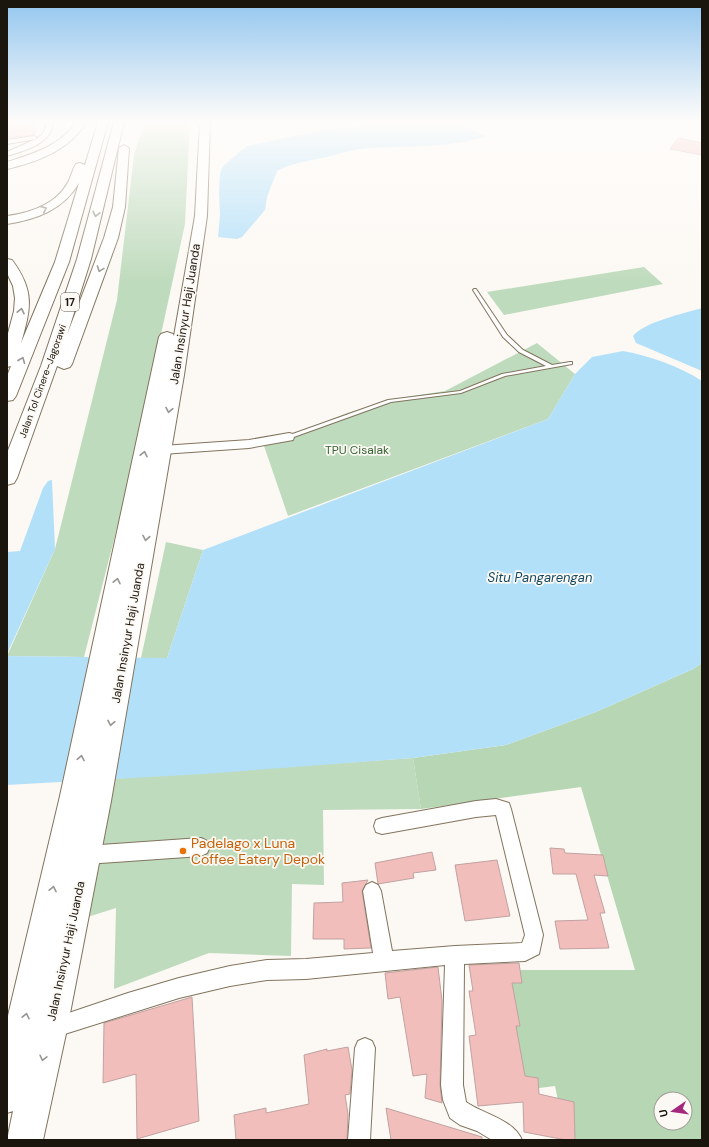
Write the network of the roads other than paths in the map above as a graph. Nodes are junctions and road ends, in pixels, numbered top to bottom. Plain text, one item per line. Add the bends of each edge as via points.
1 (76, 176) edge
2 (88, 176) edge
3 (105, 176) edge
4 (121, 176) edge
5 (193, 176) edge
6 (203, 176) edge
7 (7, 220) edge
8 (7, 263) edge
9 (475, 290) dead end
10 (7, 362) edge
11 (570, 363) dead end
12 (550, 366) junction
13 (168, 376) junction
14 (7, 396) edge
15 (289, 437) joint
16 (162, 450) junction
17 (9, 473) edge
18 (120, 618) junction
19 (85, 798) junction
20 (382, 826) dead end
21 (201, 847) dead end
22 (86, 855) junction
23 (372, 891) dead end
24 (455, 954) junction
25 (384, 961) junction
26 (50, 1029) junction
27 (365, 1048) dead end
28 (7, 1095) edge
29 (24, 1140) edge
30 (359, 1140) edge
31 (511, 1140) edge

7 -> 1 highway via 44,209 59,201 73,184
14 -> 2 highway, 17 via 62,262
3 -> 17 highway, Jalan Tol Cinere–Jagorawi / 17 via 84,259
4 -> 17 highway via 119,207 111,238 60,377
5 - 13 highway, Jalan Insinyur Haji Juanda via 191,214
6 - 13 highway, Jalan Insinyur Haji Juanda via 201,216
10 -> 8 highway via 23,302 22,287 15,272
9 - 12 lane via 509,340 521,350
11 - 12 lane
12 - 15 lane via 504,375 461,392 390,401
13 -> 16 highway, Jalan Insinyur Haji Juanda
18 -> 13 highway, Jalan Insinyur Haji Juanda
15 - 16 street via 249,444
16 -> 18 highway, Jalan Insinyur Haji Juanda
18 - 19 highway, Jalan Insinyur Haji Juanda
19 - 22 highway, Jalan Insinyur Haji Juanda
28 -> 19 highway, Jalan Insinyur Haji Juanda
20 - 24 street via 476,809 503,809 534,935 532,947 525,952
21 - 22 street
22 - 26 highway, Jalan Insinyur Haji Juanda
23 - 25 street
24 - 25 street
24 - 31 street via 452,1085 456,1106 468,1117 483,1122
25 - 26 street via 267,970 230,976 128,1003
26 -> 29 highway, Jalan Insinyur Haji Juanda
27 - 30 street

